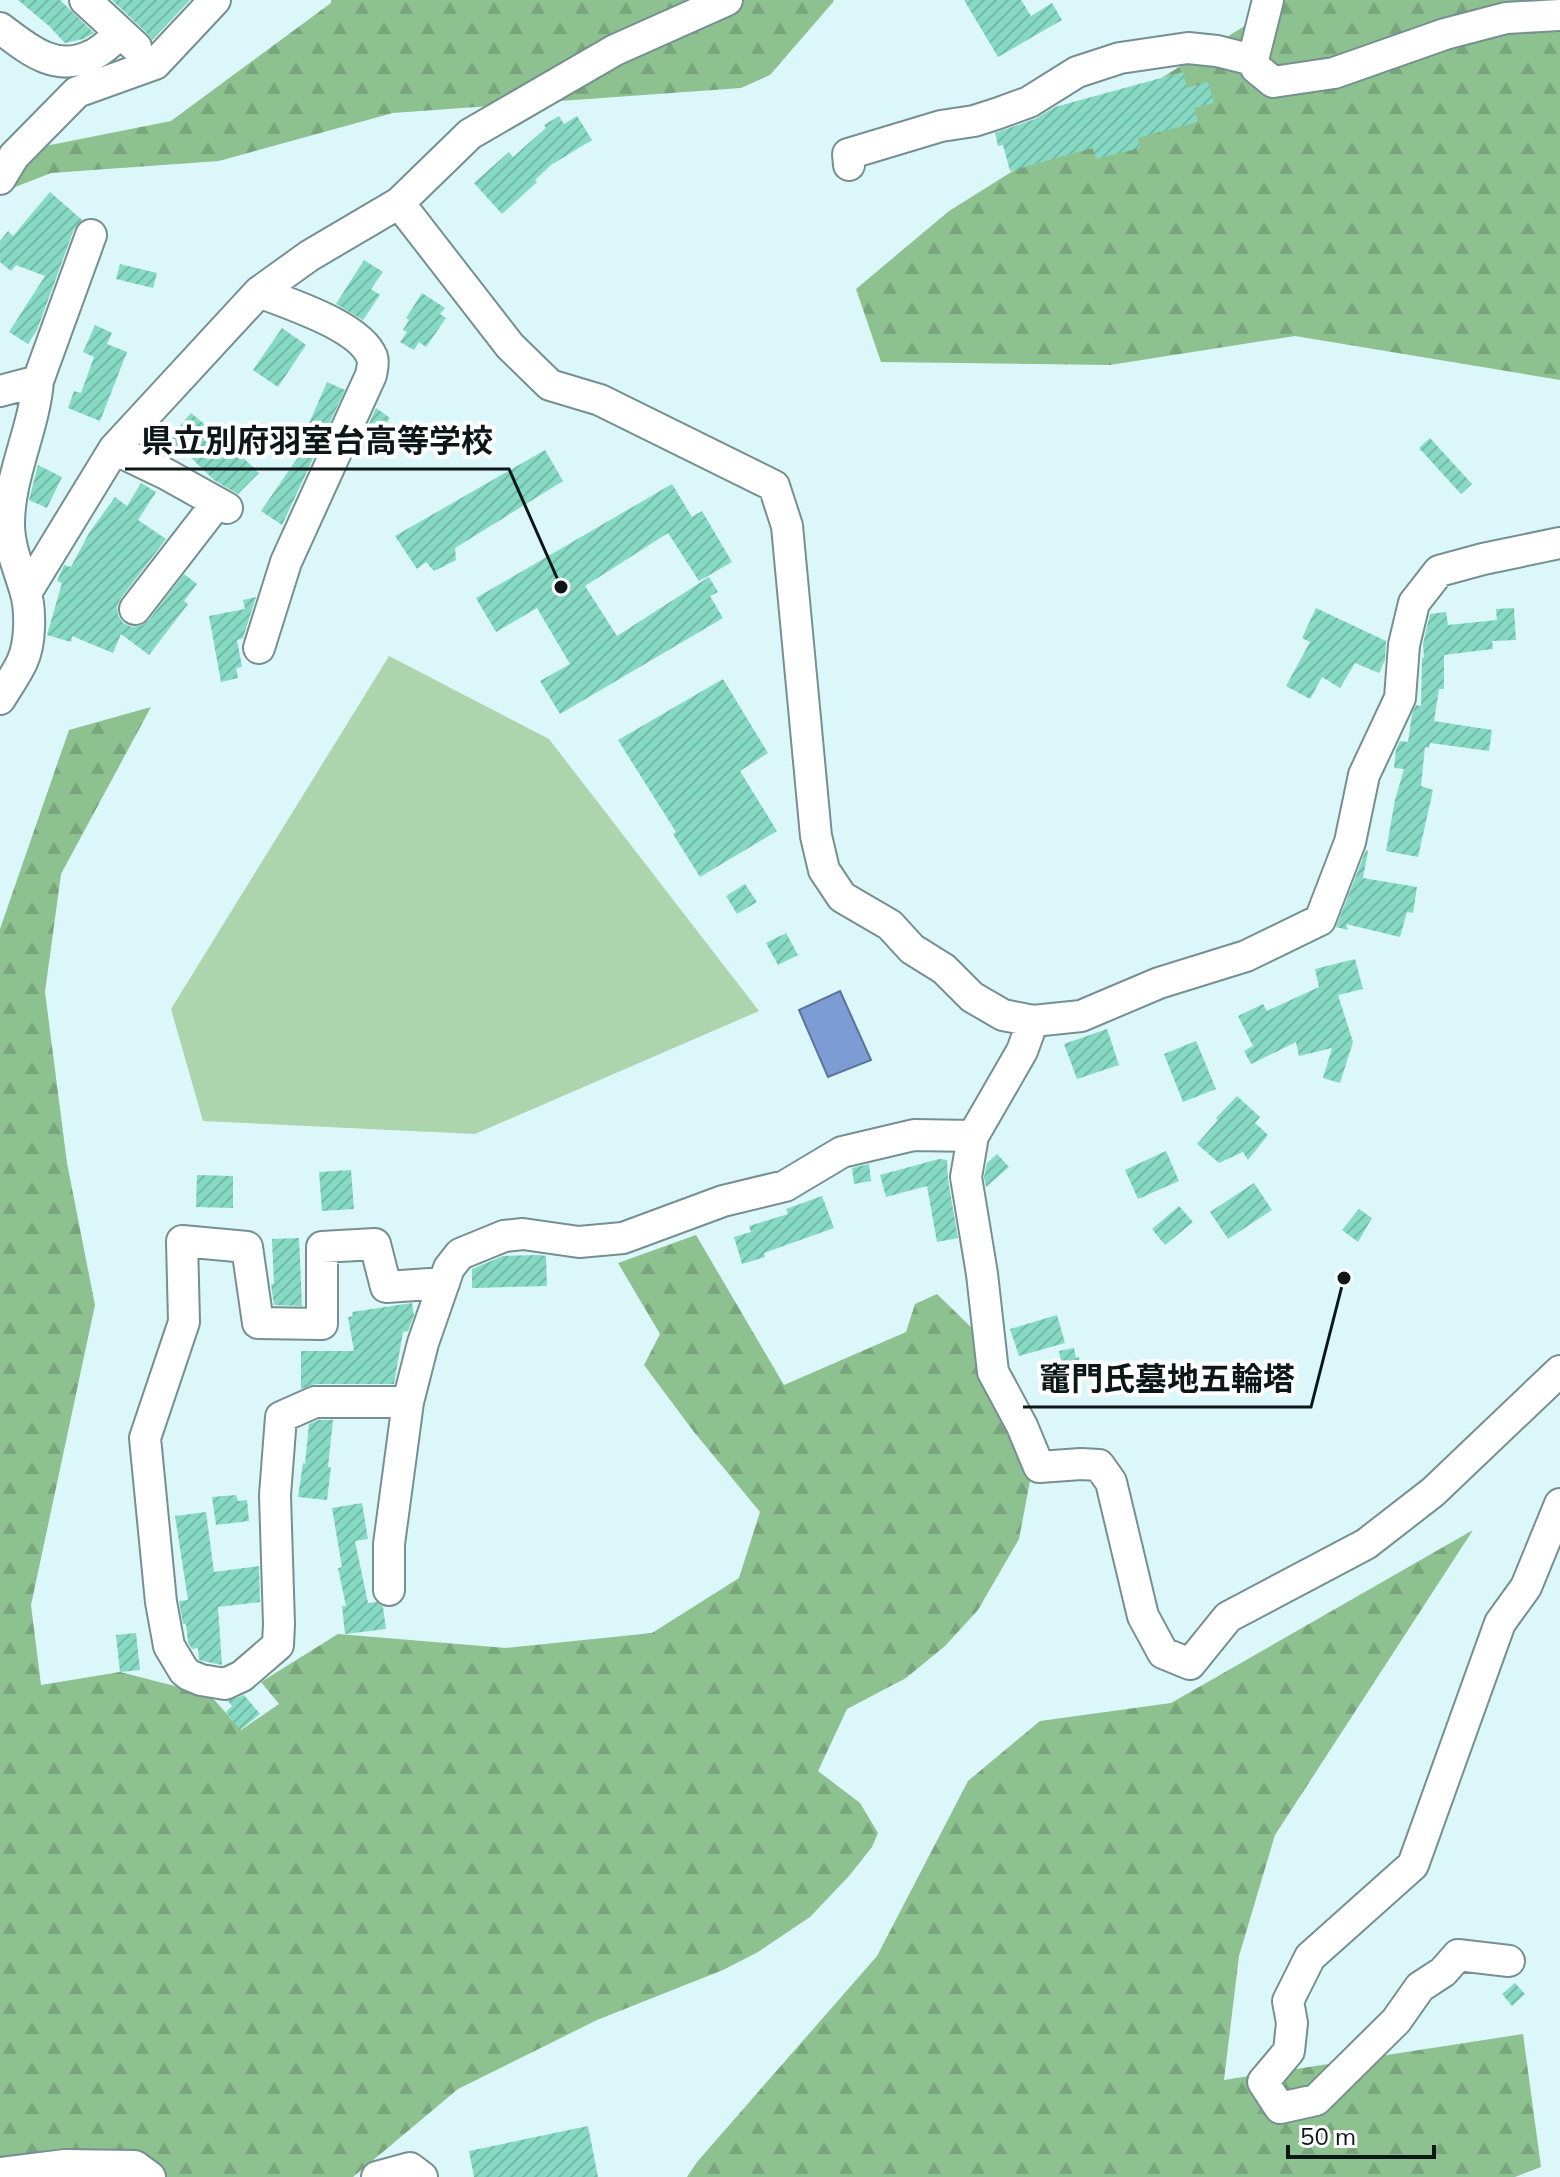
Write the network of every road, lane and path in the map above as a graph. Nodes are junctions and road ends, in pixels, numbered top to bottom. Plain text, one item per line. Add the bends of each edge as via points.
1 (85, 0) edge
2 (215, 0) edge
3 (727, 0) edge
4 (1268, 0) edge
5 (1560, 15) edge
6 (0, 28) edge
7 (120, 34) junction
8 (1253, 60) junction
9 (155, 64) junction
10 (849, 165) dead end
11 (0, 179) edge
12 (399, 203) junction
13 (91, 235) dead end
14 (259, 292) junction
15 (38, 381) junction
16 (0, 391) edge
17 (114, 449) junction
18 (1560, 543) edge
19 (26, 593) junction
20 (135, 609) dead end
21 (259, 648) dead end
22 (0, 699) edge
23 (1033, 1021) junction
24 (973, 1136) junction
25 (444, 1283) junction
26 (1560, 1371) edge
27 (408, 1402) junction
28 (1560, 1504) edge
29 (389, 1590) dead end
30 (1509, 1961) dead end
31 (0, 2173) edge
32 (150, 2177) edge
33 (377, 2177) edge
34 (422, 2177) edge

1 - 7 street
2 - 9 street
3 - 12 street via 615,50 470,134
4 - 8 street
5 - 8 street via 1506,18 1334,73 1273,82
6 - 7 street via 54,62 91,56
7 - 9 street
8 - 10 street via 1188,48 1120,58 1077,72 1029,102 996,114 848,154
9 - 11 street via 77,92 14,156
12 - 14 street
12 - 23 street via 510,346 550,385 600,400 774,486 787,526 816,836 824,870 842,897 890,925 972,997 1003,1015
13 - 15 street
14 - 17 street
14 - 21 street via 333,321 374,360 286,562
15 - 16 street
15 - 19 street via 9,525
17 - 19 street
17 - 20 street via 222,505
18 - 23 street via 1439,571 1414,603 1400,698 1364,775 1350,842 1320,920 1246,956 1159,983 1081,1016
19 - 22 street via 30,617 24,659
23 - 24 street via 1022,1051
24 - 25 street via 914,1135 842,1152 785,1186 723,1201 623,1238 579,1242 504,1236 460,1254
24 - 26 street via 966,1177 993,1372 1039,1467 1099,1465 1105,1473 1143,1616 1163,1653 1190,1664 1228,1617 1366,1544 1433,1492
25 - 27 street
25 - 27 street via 386,1287 375,1244 322,1247 322,1324 258,1323 247,1247 182,1241 184,1322 145,1438 161,1602 169,1646 184,1671 225,1684 278,1645 275,1495 281,1417 315,1402
27 - 29 street via 389,1544
28 - 30 street via 1526,1587 1500,1623 1413,1865 1310,1957 1288,2001 1289,2051 1263,2082 1280,2108 1316,2100 1396,2021 1420,1987 1458,1955
31 - 32 street via 65,2165 135,2166
33 - 34 street via 410,2168

